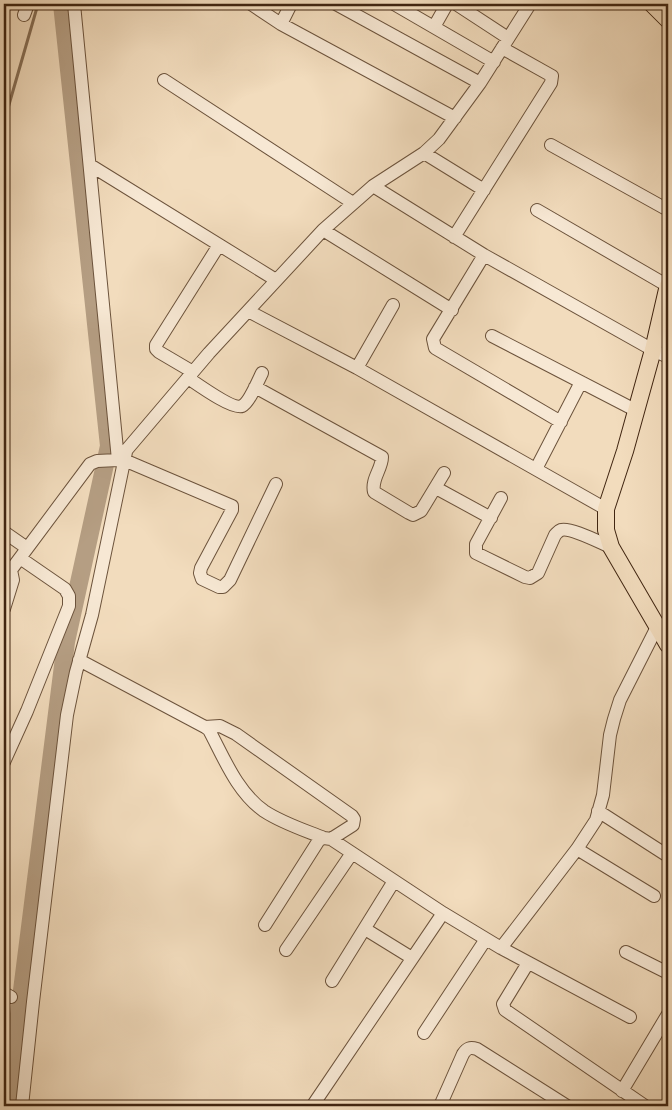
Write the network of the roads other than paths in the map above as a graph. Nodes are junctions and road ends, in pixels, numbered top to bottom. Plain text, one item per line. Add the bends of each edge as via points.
1 (74, 4) edge
2 (251, 4) edge
3 (291, 4) edge
4 (336, 4) edge
5 (394, 4) edge
6 (447, 4) edge
7 (456, 4) edge
8 (529, 4) edge
9 (652, 4) edge
10 (668, 20) edge
11 (281, 24) junction
12 (434, 27) junction
13 (505, 43) junction
14 (494, 62) junction
15 (164, 80) dead end
16 (480, 83) junction
17 (455, 118) junction
18 (551, 145) dead end
19 (424, 153) junction
20 (90, 165) junction
21 (373, 186) junction
22 (484, 190) junction
23 (353, 203) junction
24 (537, 210) dead end
25 (668, 210) edge
26 (323, 230) junction
27 (454, 236) junction
28 (218, 245) junction
29 (484, 255) junction
30 (276, 280) junction
31 (668, 286) edge
32 (393, 305) dead end
33 (666, 305) edge
34 (452, 310) junction
35 (248, 311) junction
36 (492, 336) dead end
37 (653, 350) junction
38 (668, 357) edge
39 (357, 368) junction
40 (262, 374) dead end
41 (190, 375) junction
42 (581, 382) junction
43 (255, 387) junction
44 (635, 410) junction
45 (561, 422) junction
46 (116, 458) junction
47 (536, 469) junction
48 (444, 473) dead end
49 (276, 484) dead end
50 (436, 488) junction
51 (501, 498) dead end
52 (606, 509) junction
53 (491, 518) junction
54 (4, 532) edge
55 (611, 548) junction
56 (24, 553) junction
57 (8, 572) edge
58 (4, 609) edge
59 (657, 627) junction
60 (668, 645) edge
61 (79, 660) junction
62 (205, 727) junction
63 (4, 762) edge
64 (598, 811) junction
65 (328, 838) junction
66 (577, 849) junction
67 (352, 853) junction
68 (668, 856) edge
69 (394, 881) junction
70 (654, 896) dead end
71 (443, 913) junction
72 (265, 925) dead end
73 (365, 929) junction
74 (486, 939) junction
75 (501, 948) junction
76 (286, 950) dead end
77 (626, 952) dead end
78 (412, 958) junction
79 (528, 963) junction
80 (668, 973) edge
81 (332, 981) dead end
82 (668, 1014) edge
83 (630, 1017) dead end
84 (424, 1033) dead end
85 (622, 1091) junction
86 (313, 1105) dead end
87 (22, 1106) edge
88 (440, 1106) edge
89 (568, 1106) edge
90 (645, 1106) edge

1 - 20 street
2 - 11 street
3 - 11 street
4 - 16 street
5 - 12 street
6 - 12 street
7 - 13 street
8 - 13 street
9 - 10 main road
11 - 17 street
12 - 14 street
13 - 14 street
13 - 22 street via 552,76 551,83
14 - 16 street
15 - 23 street
16 - 17 street
17 - 19 street via 439,140
18 - 25 street
19 - 21 street
19 - 22 street
20 - 28 street
20 - 46 street
21 - 23 street
21 - 27 street
22 - 27 street
23 - 26 street
24 - 31 street
26 - 30 street
26 - 34 street
27 - 29 street
28 - 30 street
28 - 41 street via 156,345 159,352
29 - 34 street
29 - 37 street
30 - 35 street
31 - 33 main road
32 - 39 street
33 - 37 main road
34 - 45 street via 433,339 435,348
35 - 39 street
35 - 41 street
36 - 42 street
37 - 38 street
37 - 44 main road
39 - 47 street
40 - 43 street
41 - 43 street via 239,407 248,401
41 - 46 street
42 - 44 street
42 - 45 street
43 - 50 street via 382,456 374,492 409,514 421,511
44 - 52 main road
45 - 47 street
46 - 49 street via 232,506 200,573 202,579 218,587 223,587 230,580
46 - 56 street via 90,464
46 - 61 street via 92,615
47 - 52 street
48 - 50 street
50 - 53 street
51 - 53 street
52 - 55 main road via 606,530
53 - 55 street via 476,544 476,553 530,578 538,573 558,531 562,529
54 - 56 street
55 - 59 main road
56 - 57 street
56 - 63 street via 66,589 69,606
57 - 58 street via 12,580
59 - 60 main road
59 - 64 street via 620,700 610,735
61 - 62 street
61 - 87 street via 66,723
62 - 65 street via 235,779 259,807 282,821
62 - 65 street via 220,726 236,734 352,816 353,825
64 - 66 street via 596,820
64 - 68 street
65 - 67 street
65 - 72 street via 319,840 313,848
66 - 70 street
66 - 75 street
67 - 69 street
67 - 76 street
69 - 71 street
69 - 73 street
71 - 74 street
71 - 78 street
73 - 78 street
73 - 81 street
74 - 75 street
74 - 84 street
75 - 79 street
77 - 80 street
78 - 86 street
79 - 83 street
79 - 85 street via 503,1004 505,1010
82 - 85 street
85 - 90 street
88 - 89 street via 463,1054 471,1048

